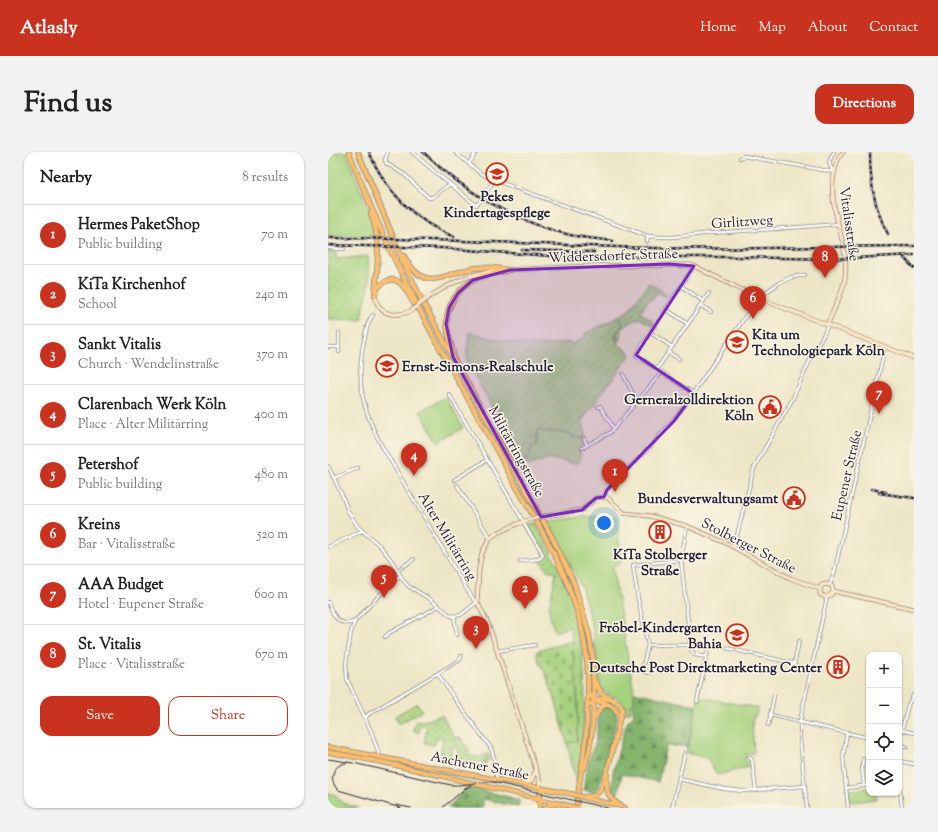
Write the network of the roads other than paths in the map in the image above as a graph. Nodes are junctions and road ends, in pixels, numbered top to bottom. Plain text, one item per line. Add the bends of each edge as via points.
1 (349, 152) edge
2 (358, 152) edge
3 (388, 152) edge
4 (412, 152) edge
5 (455, 152) edge
6 (476, 152) edge
7 (834, 152) edge
8 (843, 152) edge
9 (740, 158) dead end
10 (469, 164) junction
11 (834, 172) junction
12 (494, 180) junction
13 (450, 184) junction
14 (364, 190) junction
15 (838, 224) junction
16 (390, 230) junction
17 (648, 236) junction
18 (647, 241) tunnel mouth
19 (328, 248) edge
20 (344, 249) dead end
21 (694, 266) junction
22 (510, 270) junction
23 (805, 275) dead end
24 (681, 286) junction
25 (709, 293) dead end
26 (375, 295) junction
27 (758, 298) junction
28 (703, 301) junction
29 (700, 306) junction
30 (666, 309) junction
31 (711, 312) dead end
32 (422, 314) junction
33 (373, 315) dead end
34 (688, 324) junction
35 (828, 324) junction
36 (339, 333) dead end
37 (651, 333) junction
38 (672, 346) junction
39 (328, 347) edge
40 (339, 347) junction
41 (885, 347) junction
42 (339, 352) dead end
43 (668, 352) junction
44 (453, 357) junction
45 (914, 358) edge
46 (679, 359) dead end
47 (657, 369) junction
48 (662, 372) junction
49 (623, 374) dead end
50 (449, 394) dead end
51 (694, 394) junction
52 (638, 400) junction
53 (598, 407) dead end
54 (614, 429) junction
55 (584, 439) dead end
56 (587, 445) junction
57 (582, 448) dead end
58 (488, 460) junction
59 (328, 466) edge
60 (358, 468) dead end
61 (334, 478) junction
62 (454, 480) dead end
63 (457, 485) dead end
64 (604, 497) junction
65 (523, 521) junction
66 (687, 526) junction
67 (362, 531) junction
68 (490, 538) junction
69 (328, 547) edge
70 (734, 547) junction
71 (414, 560) dead end
72 (681, 560) junction
73 (520, 561) dead end
74 (398, 570) junction
75 (401, 576) junction
76 (830, 584) junction
77 (820, 589) junction
78 (833, 591) junction
79 (827, 597) junction
80 (328, 602) edge
81 (477, 602) junction
82 (439, 606) junction
83 (914, 609) edge
84 (454, 616) junction
85 (355, 622) junction
86 (345, 624) junction
87 (352, 632) junction
88 (457, 635) dead end
89 (385, 637) dead end
90 (799, 641) dead end
91 (535, 645) dead end
92 (648, 645) junction
93 (690, 645) junction
94 (497, 651) junction
95 (461, 656) dead end
96 (706, 658) junction
97 (794, 665) junction
98 (811, 671) junction
99 (649, 673) dead end
100 (438, 674) junction
101 (594, 681) junction
102 (588, 690) junction
103 (914, 694) edge
104 (774, 696) dead end
105 (594, 700) junction
106 (613, 700) junction
107 (697, 702) dead end
108 (608, 704) junction
109 (588, 706) junction
110 (771, 715) junction
111 (620, 718) junction
112 (366, 719) junction
113 (593, 720) junction
114 (800, 721) junction
115 (768, 725) dead end
116 (902, 730) joint
117 (847, 732) junction
118 (914, 733) edge
119 (866, 737) edge
120 (902, 745) edge
121 (328, 747) edge
122 (907, 747) dead end
123 (686, 748) dead end
124 (328, 752) edge
125 (379, 756) junction
126 (748, 757) dead end
127 (863, 759) dead end
128 (372, 760) junction
129 (902, 762) edge
130 (386, 763) junction
131 (914, 764) edge
132 (608, 768) junction
133 (536, 770) junction
134 (581, 775) junction
135 (499, 779) junction
136 (679, 779) junction
137 (523, 785) junction
138 (804, 786) junction
139 (864, 786) joint
140 (540, 788) junction
141 (846, 788) junction
142 (756, 791) junction
143 (901, 796) edge
144 (583, 797) junction
145 (539, 799) junction
146 (563, 805) junction
147 (540, 808) edge
148 (545, 808) edge
149 (577, 808) edge
150 (626, 808) edge
151 (672, 808) edge
152 (807, 808) edge
153 (848, 808) edge
154 (902, 808) edge

1 - 14 highway, Militärringstraße
2 - 16 highway, Militärringstraße
3 - 13 street via 386,162 405,175 428,198
4 - 13 street
5 - 10 street, Girlitzweg
6 - 10 street
7 - 11 street via 829,162
8 - 11 street, Vitalisstraße
9 - 11 street, Vitalisstraße via 744,156
10 - 12 street, Girlitzweg
11 - 15 street, Vitalisstraße via 832,196
12 - 13 street via 476,205
12 - 17 street, Girlitzweg
14 - 26 highway via 374,222 378,247
14 - 32 highway, Militärringstraße
15 - 17 street, Girlitzweg via 683,237
15 - 35 street, Vitalisstraße via 845,256 845,278
16 - 22 highway via 412,269 430,279 441,279 477,267
16 - 44 highway, Militärringstraße via 421,299
17 - 18 street
19 - 20 street
21 - 22 street, Widdersdorfer Straße via 646,263
21 - 24 street
21 - 27 street, Widdersdorfer Straße
22 - 26 street, Widdersdorfer Straße, bridge via 490,271 462,278 448,284 411,311 400,314 381,310
22 - 44 highway via 473,280 458,293 449,308 446,324
23 - 27 street via 779,283
24 - 28 street
24 - 30 street
25 - 28 street
26 - 32 highway via 381,284 395,280 404,287
27 - 35 street, Widdersdorfer Straße
27 - 51 street
28 - 29 street
29 - 31 street
29 - 34 street
30 - 34 street
30 - 37 street
32 - 102 highway, Militärringstraße via 546,538 568,584 584,639
33 - 81 street, Alter Militärring via 367,326 360,363 359,377 364,406 383,448 463,583
34 - 38 street
35 - 41 street, Widdersdorfer Straße
35 - 70 street via 792,400 754,468
36 - 40 street
37 - 38 street
37 - 47 street via 636,355
38 - 43 street
39 - 40 street
40 - 42 street
41 - 45 street, Widdersdorfer Straße
41 - 76 street, Eupener Straße
43 - 46 street
43 - 47 street
44 - 101 highway, Militärringstraße via 552,537 574,583 590,634
47 - 48 street
48 - 51 street
48 - 52 street
49 - 52 street
50 - 58 street
51 - 64 street via 674,421 607,490
52 - 54 street
53 - 54 street via 600,406
54 - 56 street
55 - 56 street
56 - 57 street
58 - 62 street
58 - 65 street
59 - 61 street
60 - 61 street
61 - 67 street via 348,511
63 - 68 street
64 - 65 street, bridge via 596,498 579,511
64 - 66 street, Stolberger Straße via 609,498 624,513 650,516
65 - 68 street
65 - 73 street via 543,555 539,559
66 - 70 street, Stolberger Straße
66 - 72 street
67 - 69 street
67 - 74 street via 377,543
68 - 81 street via 480,558
70 - 77 street, Stolberger Straße via 790,578
71 - 74 street
72 - 92 street via 633,565
72 - 93 street
74 - 75 street
75 - 82 street via 408,586
75 - 85 street via 388,586
76 - 77 street via 822,585
76 - 78 street
77 - 79 street via 821,595
78 - 79 street
78 - 83 street
79 - 98 street
80 - 86 street via 337,620
81 - 84 street via 461,615
81 - 94 street, Alter Militärring via 488,621
82 - 84 street via 450,616
82 - 89 street
84 - 88 street
85 - 86 street
85 - 87 street
86 - 87 street
87 - 112 street via 346,674 350,688
90 - 97 street
91 - 94 street
92 - 93 street
92 - 99 street via 642,671
93 - 96 street via 692,654
94 - 133 street, Alter Militärring
95 - 100 street via 460,660
96 - 97 street via 709,644
96 - 107 street
97 - 98 street
98 - 114 street
100 - 112 street via 367,716
100 - 135 street via 491,748 496,777
101 - 105 highway, Militärringstraße
101 - 106 highway via 602,694
102 - 105 main road
102 - 109 main road, Militärringstraße
103 - 116 street via 908,705
104 - 110 street
105 - 106 main road
105 - 108 main road
105 - 109 main road
105 - 113 main road, Militärringstraße
106 - 111 main road via 622,708
108 - 111 main road via 615,708
108 - 113 main road via 602,707
109 - 134 main road, Militärringstraße
110 - 114 street
110 - 115 street
111 - 132 main road
112 - 125 street
113 - 134 main road, Militärringstraße via 586,764
114 - 117 street
114 - 138 street
116 - 118 street
117 - 119 street
117 - 141 street via 843,757
120 - 122 street
121 - 125 main road, Aachener Straße
123 - 136 street
124 - 128 main road, Aachener Straße
125 - 128 street
125 - 130 street
125 - 135 main road, Aachener Straße
126 - 142 street via 754,766
127 - 139 street
128 - 130 main road, Aachener Straße
129 - 131 street
130 - 145 main road, Aachener Straße
132 - 144 main road via 598,793
132 - 150 main road via 608,795
133 - 137 street via 531,781
133 - 140 street, Alter Militärring
134 - 149 main road, Militärringstraße
135 - 137 main road, Aachener Straße
136 - 142 street via 735,790
136 - 151 street
137 - 140 main road, Aachener Straße
138 - 142 street
138 - 152 street
139 - 141 street
140 - 144 main road, Aachener Straße, bridge
140 - 145 main road
141 - 153 street
143 - 154 street
144 - 150 main road, Aachener Straße
145 - 146 main road, Aachener Straße
145 - 147 main road
146 - 148 main road via 549,805
146 - 149 main road, Aachener Straße, bridge

